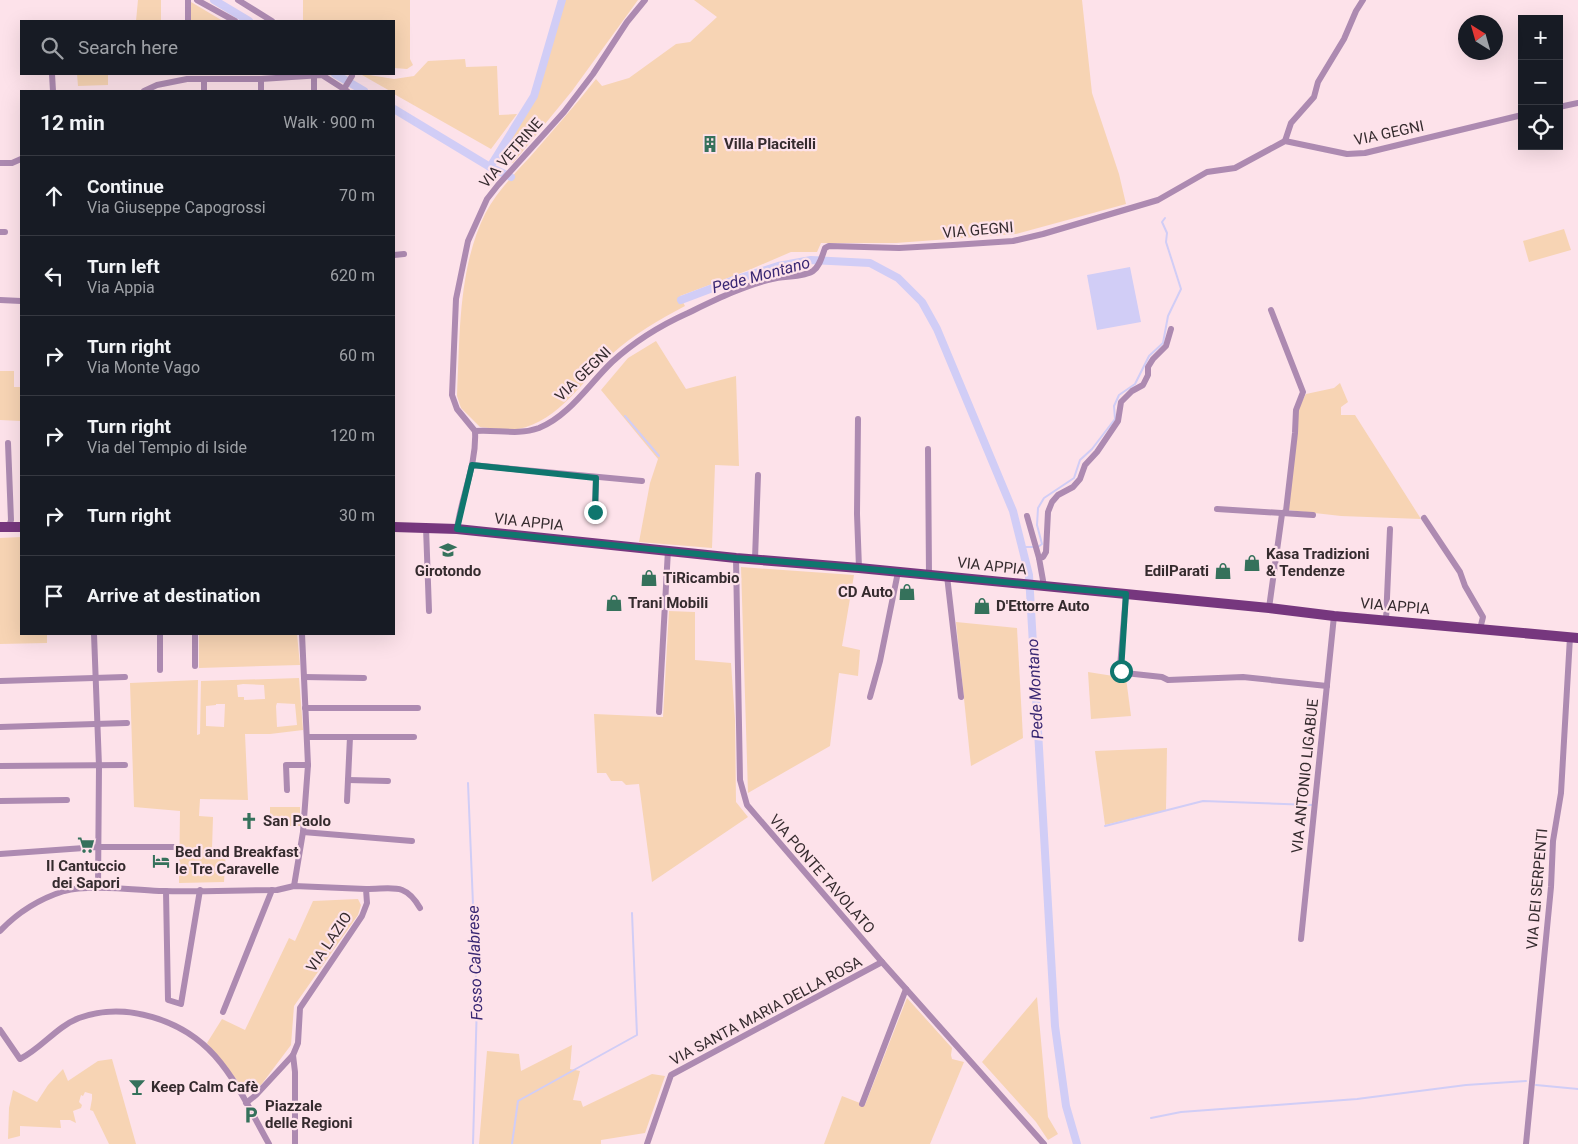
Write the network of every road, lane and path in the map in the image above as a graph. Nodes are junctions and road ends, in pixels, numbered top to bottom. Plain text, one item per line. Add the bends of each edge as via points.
1 (188, 0) edge
2 (197, 0) edge
3 (238, 0) edge
4 (646, 0) edge
5 (1364, 0) edge
6 (188, 20) edge
7 (233, 20) edge
8 (270, 20) edge
9 (52, 75) edge
10 (318, 75) edge
11 (352, 76) dead end
12 (187, 77) edge
13 (261, 79) junction
14 (204, 80) junction
15 (346, 89) edge
16 (53, 90) edge
17 (146, 90) edge
18 (204, 90) edge
19 (261, 90) edge
20 (314, 90) edge
21 (1578, 103) edge
22 (1563, 106) edge
23 (1518, 117) edge
24 (1286, 141) junction
25 (20, 159) edge
26 (0, 163) edge
27 (404, 254) dead end
28 (395, 255) edge
29 (0, 300) edge
30 (20, 301) edge
31 (1270, 310) dead end
32 (1171, 329) dead end
33 (858, 419) dead end
34 (475, 431) junction
35 (8, 443) dead end
36 (928, 449) dead end
37 (472, 465) junction
38 (758, 475) dead end
39 (596, 478) junction
40 (642, 481) dead end
41 (1217, 509) dead end
42 (595, 512) dead end
43 (1282, 514) junction
44 (1027, 516) dead end
45 (1313, 516) dead end
46 (1424, 518) dead end
47 (5, 527) edge
48 (20, 527) edge
49 (398, 527) edge
50 (426, 527) junction
51 (457, 529) junction
52 (1390, 530) dead end
53 (668, 550) junction
54 (736, 558) junction
55 (1039, 558) junction
56 (754, 559) junction
57 (859, 568) junction
58 (898, 572) junction
59 (929, 575) junction
60 (946, 576) junction
61 (1042, 586) junction
62 (1126, 594) junction
63 (1269, 608) junction
64 (429, 611) dead end
65 (1334, 616) junction
66 (1386, 620) junction
67 (1480, 629) junction
68 (94, 635) edge
69 (160, 635) edge
70 (195, 635) edge
71 (302, 635) edge
72 (1574, 637) edge
73 (195, 666) dead end
74 (160, 670) dead end
75 (125, 677) dead end
76 (95, 678) junction
77 (304, 678) junction
78 (364, 678) dead end
79 (0, 681) edge
80 (1327, 686) junction
81 (870, 697) dead end
82 (961, 697) dead end
83 (305, 708) junction
84 (418, 708) dead end
85 (659, 712) dead end
86 (97, 723) junction
87 (127, 723) dead end
88 (0, 727) edge
89 (307, 737) junction
90 (350, 737) junction
91 (414, 737) dead end
92 (125, 765) dead end
93 (308, 765) junction
94 (0, 766) edge
95 (98, 766) junction
96 (348, 780) junction
97 (388, 781) dead end
98 (287, 790) dead end
99 (67, 800) dead end
100 (0, 801) edge
101 (347, 802) dead end
102 (304, 832) junction
103 (412, 841) dead end
104 (98, 847) junction
105 (174, 847) dead end
106 (0, 854) edge
107 (294, 886) junction
108 (98, 888) junction
109 (366, 889) junction
110 (200, 890) junction
111 (272, 890) junction
112 (166, 891) junction
113 (420, 908) dead end
114 (0, 931) edge
115 (1300, 939) dead end
116 (882, 962) junction
117 (906, 990) junction
118 (223, 1012) dead end
119 (0, 1030) edge
120 (292, 1055) junction
121 (246, 1104) junction
122 (862, 1104) dead end
123 (269, 1144) edge
124 (294, 1144) edge
125 (647, 1144) edge
126 (1044, 1144) edge
127 (1526, 1144) edge

1 - 6 street
2 - 7 street
3 - 8 street
4 - 34 street, VIA VETRINE via 564,112 487,199 468,241 456,300 452,395 457,409
5 - 24 street via 1318,82 1314,97 1291,123
9 - 16 street
10 - 13 street
10 - 15 street
10 - 20 street
11 - 15 street
12 - 14 street
12 - 17 street
13 - 14 street
13 - 19 street
14 - 18 street
21 - 22 street
23 - 24 street, VIA GEGNI via 1365,153 1347,154
24 - 34 street, VIA GEGNI via 1235,168 1207,172 1158,200 1043,234 953,246 829,246 812,272 772,279 740,290 645,335 610,364 574,402 540,427 524,432
25 - 26 street
27 - 28 street
29 - 30 street
31 - 43 street via 1303,392 1296,410 1286,511
32 - 55 street via 1166,346 1148,367 1143,385 1121,402 1118,421 1085,465 1080,479 1052,502 1048,512 1046,552
33 - 57 street
34 - 37 street
35 - 47 street via 10,520
36 - 59 street
37 - 39 street
37 - 51 street
38 - 56 street
39 - 40 street
39 - 42 street
41 - 43 street
43 - 45 street
43 - 63 street
44 - 55 street
46 - 67 street via 1460,572 1483,617
47 - 48 main road
49 - 50 main road, VIA APPIA
50 - 51 main road, VIA APPIA
50 - 64 street
51 - 53 main road, VIA APPIA
52 - 66 street
53 - 54 main road, VIA APPIA
53 - 85 street
54 - 56 main road, VIA APPIA
54 - 116 street, VIA PONTE TAVOLATO via 740,780 747,805
55 - 61 street
56 - 57 main road, VIA APPIA
57 - 58 main road, VIA APPIA
58 - 59 main road, VIA APPIA
58 - 81 street
59 - 60 main road, VIA APPIA
60 - 61 main road, VIA APPIA
60 - 82 street
61 - 62 main road, VIA APPIA
62 - 63 main road, VIA APPIA
62 - 80 street via 1120,667 1125,673 1168,680 1243,677
63 - 65 main road, VIA APPIA
65 - 66 main road, VIA APPIA
65 - 80 street, VIA ANTONIO LIGABUE
66 - 67 main road, VIA APPIA
67 - 72 main road, VIA APPIA
68 - 76 street
69 - 74 street
70 - 73 street
71 - 77 street
72 - 127 street, VIA DEI SERPENTI
75 - 76 street
76 - 79 street
76 - 86 street
77 - 78 street
77 - 83 street
80 - 115 street, VIA ANTONIO LIGABUE
83 - 84 street
83 - 89 street
86 - 87 street
86 - 88 street
86 - 95 street
89 - 90 street
89 - 93 street
90 - 91 street
90 - 96 street
92 - 95 street
93 - 98 street via 286,765
93 - 102 street
94 - 95 street
95 - 104 street
96 - 97 street
96 - 101 street
99 - 100 street
102 - 103 street
102 - 107 street
104 - 105 street
104 - 106 street
104 - 108 street
107 - 109 street, VIA LAZIO
107 - 111 street, VIA LAZIO
108 - 112 street, VIA LAZIO
108 - 114 street, VIA LAZIO via 65,891 34,903
109 - 113 street via 405,890
109 - 120 street, VIA LAZIO via 368,903 362,916 300,1008 298,1043
110 - 111 street, VIA LAZIO
110 - 112 street, VIA LAZIO
110 - 112 street via 181,1004 168,1000
111 - 118 street
116 - 117 street, VIA PONTE TAVOLATO
116 - 125 street, VIA SANTA MARIA DELLA ROSA via 671,1075
117 - 122 street
117 - 126 street, VIA PONTE TAVOLATO
119 - 121 street via 20,1060 57,1030 79,1018 103,1012 130,1012 162,1020 185,1032 214,1055
120 - 121 street
120 - 124 street, VIA LAZIO via 295,1072
121 - 123 street

